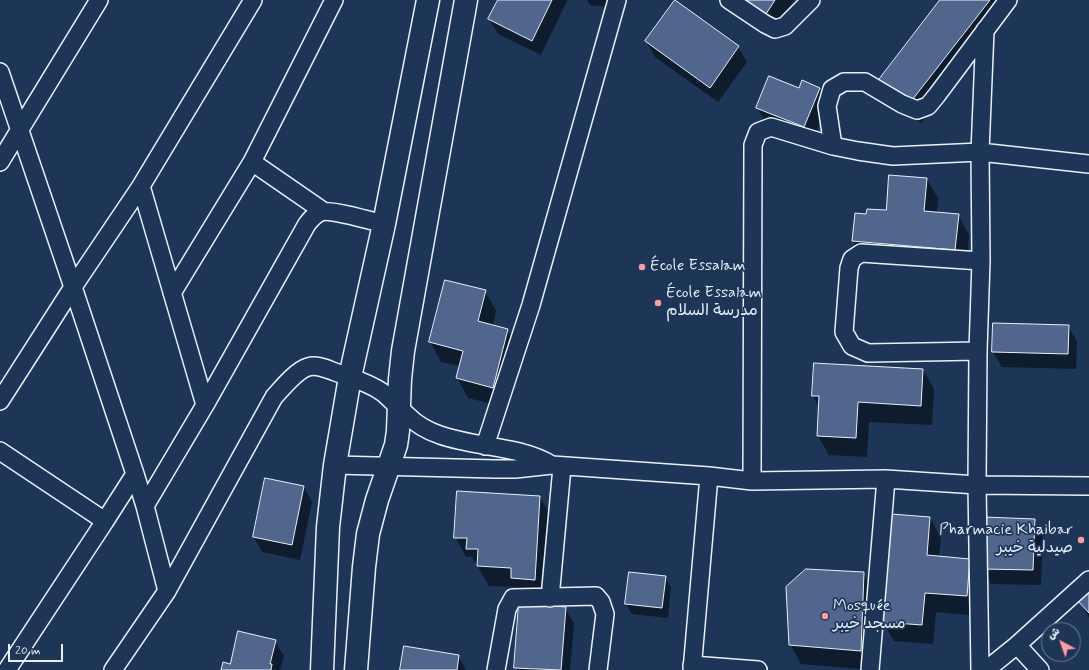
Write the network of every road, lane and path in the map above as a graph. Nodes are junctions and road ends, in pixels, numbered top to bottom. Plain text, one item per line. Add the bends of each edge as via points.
1 (100, 0) edge
2 (253, 0) edge
3 (334, 0) edge
4 (428, 0) edge
5 (466, 0) edge
6 (617, 0) edge
7 (729, 0) edge
8 (811, 0) edge
9 (1008, 0) edge
10 (985, 30) junction
11 (0, 72) edge
12 (19, 130) junction
13 (833, 146) junction
14 (980, 152) junction
15 (0, 162) edge
16 (252, 162) junction
17 (1089, 164) edge
18 (141, 186) junction
19 (323, 211) junction
20 (384, 224) junction
21 (981, 261) junction
22 (73, 287) junction
23 (172, 293) junction
24 (978, 351) junction
25 (350, 377) junction
26 (0, 401) edge
27 (205, 405) junction
28 (399, 407) junction
29 (485, 446) junction
30 (0, 451) edge
31 (336, 465) junction
32 (557, 466) junction
33 (389, 467) junction
34 (135, 474) junction
35 (709, 476) junction
36 (886, 479) junction
37 (752, 481) junction
38 (977, 485) junction
39 (1089, 486) edge
40 (145, 506) junction
41 (106, 521) junction
42 (1089, 580) edge
43 (167, 591) junction
44 (550, 598) junction
45 (1017, 645) junction
46 (692, 668) edge
47 (7, 670) edge
48 (114, 670) edge
49 (322, 670) edge
50 (356, 670) edge
51 (496, 670) edge
52 (598, 670) edge
53 (758, 670) edge
54 (870, 670) edge
55 (980, 670) edge
56 (986, 670) edge
57 (1040, 670) edge

1 - 12 street
2 - 18 street
3 - 16 street
4 - 20 street
5 - 28 street via 404,351
6 - 29 street via 531,306
7 - 8 street via 775,30 785,26
9 - 10 street
10 - 13 street via 928,106 917,110 865,82 844,82 832,89 827,106
10 - 14 street
11 - 12 street
12 - 15 street
12 - 22 street
13 - 14 street via 893,156
13 - 37 street via 771,127 758,132 753,145
14 - 17 street
14 - 21 street
16 - 19 street
16 - 23 street
18 - 22 street
18 - 23 street
19 - 20 street
19 - 27 street via 307,224
20 - 25 street
21 - 24 street
21 - 24 street via 861,252 852,259 849,268 844,332 852,346 868,353
22 - 26 street
22 - 34 street
23 - 27 street
24 - 38 street
25 - 28 street via 382,392
25 - 31 street
25 - 43 street via 321,367 308,366 295,374 274,397
27 - 40 street
28 - 29 street via 413,421 430,431
28 - 33 street via 396,444
29 - 32 street via 534,456
30 - 41 street
31 - 33 street
31 - 49 street via 328,527
32 - 33 street via 515,469
32 - 35 street
32 - 44 street
33 - 50 street via 368,534
34 - 40 street
34 - 41 street
35 - 37 street
35 - 46 street
36 - 37 street
36 - 38 street
36 - 54 street
38 - 39 street
38 - 55 street
40 - 43 street
41 - 47 street
42 - 45 street
43 - 48 street
44 - 51 street via 513,598 506,609
44 - 52 street via 596,596 601,602 605,614
45 - 56 street
45 - 57 street
46 - 53 street

